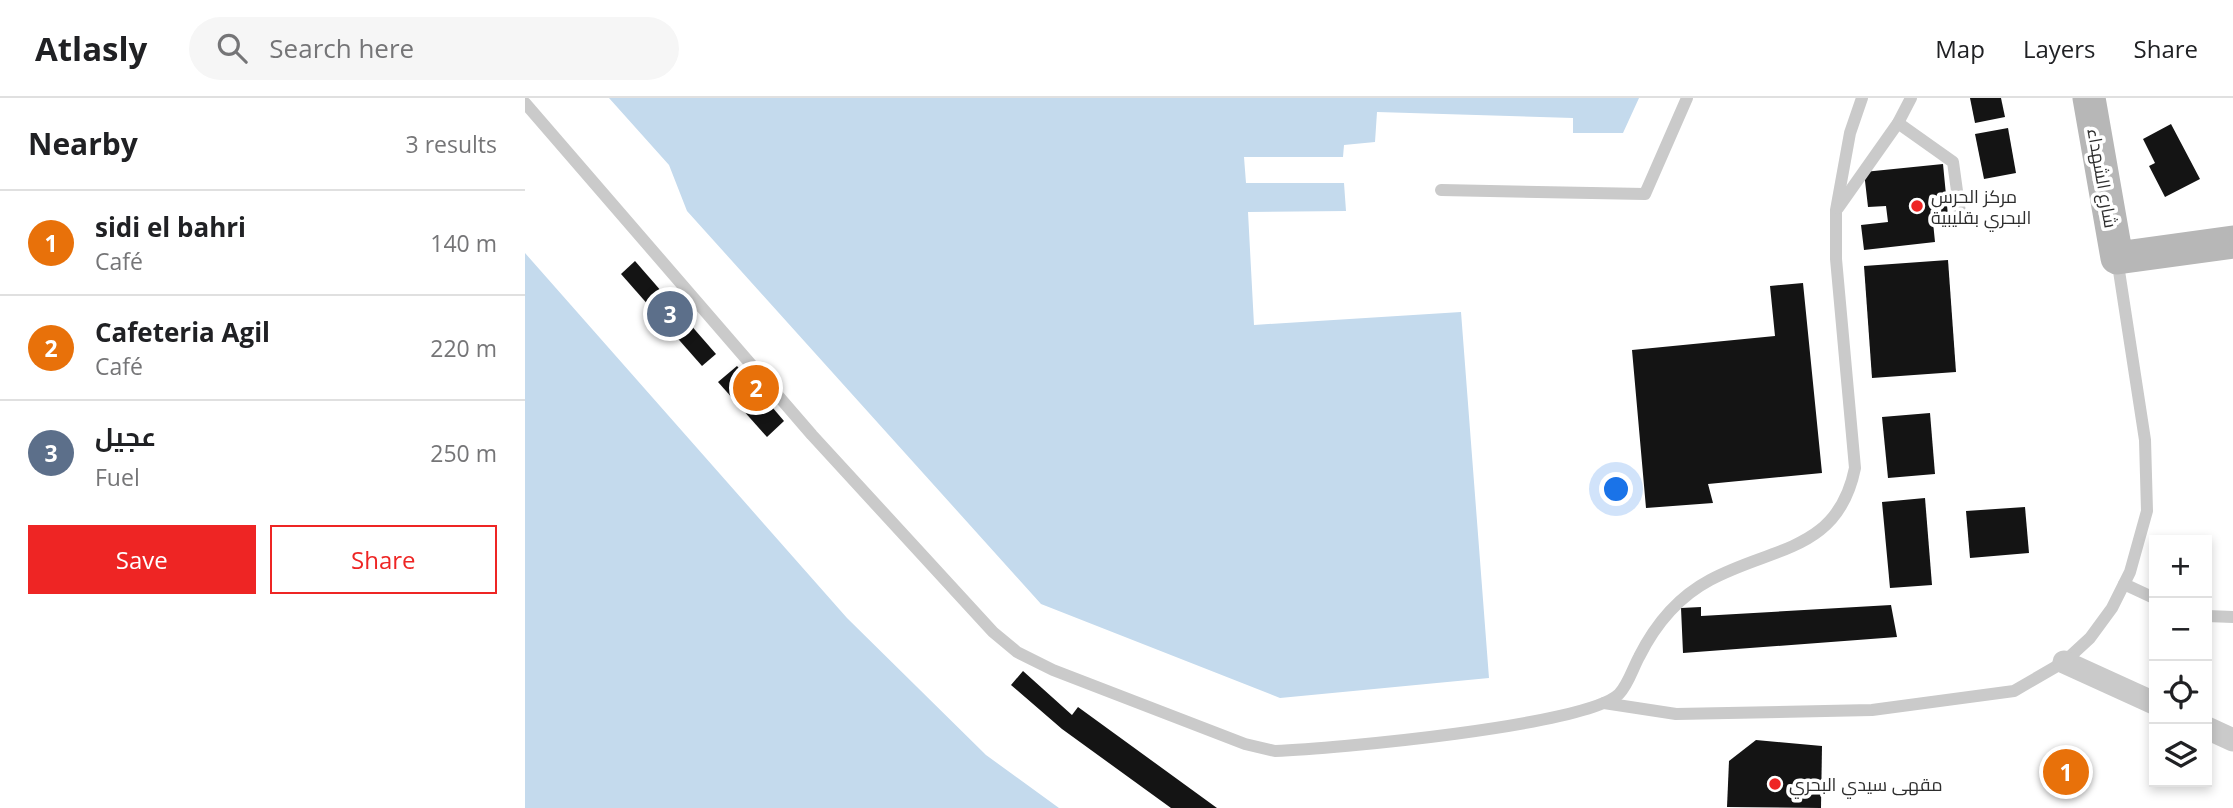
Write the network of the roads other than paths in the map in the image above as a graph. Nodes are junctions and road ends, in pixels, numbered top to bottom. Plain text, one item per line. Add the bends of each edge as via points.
1 (1687, 98) edge
2 (1862, 98) edge
3 (1911, 98) edge
4 (2089, 98) edge
5 (525, 103) edge
6 (1898, 123) junction
7 (1441, 190) dead end
8 (1836, 210) junction
9 (1961, 220) dead end
10 (2233, 242) edge
11 (2117, 258) junction
12 (2124, 584) junction
13 (2149, 596) edge
14 (2212, 616) edge
15 (2233, 617) edge
16 (2064, 662) junction
17 (2149, 701) edge
18 (1605, 703) junction
19 (2212, 730) edge
20 (2233, 740) edge

1 - 7 lane via 1646,194
2 - 8 lane via 1850,133
3 - 6 lane
4 - 11 street, شارع الشهداء
5 - 18 lane via 812,435 993,632 1017,652 1245,744 1275,751 1558,718
6 - 8 lane
6 - 9 lane via 1953,162
8 - 18 lane via 1836,259 1855,468 1850,491 1826,528 1806,541 1710,579 1684,596 1645,644 1619,693
10 - 11 street
11 - 12 lane via 2145,440 2147,511
12 - 13 lane
12 - 16 lane via 2090,638
14 - 15 lane
16 - 17 street
16 - 18 lane via 2014,691 1872,710 1677,714
19 - 20 street

